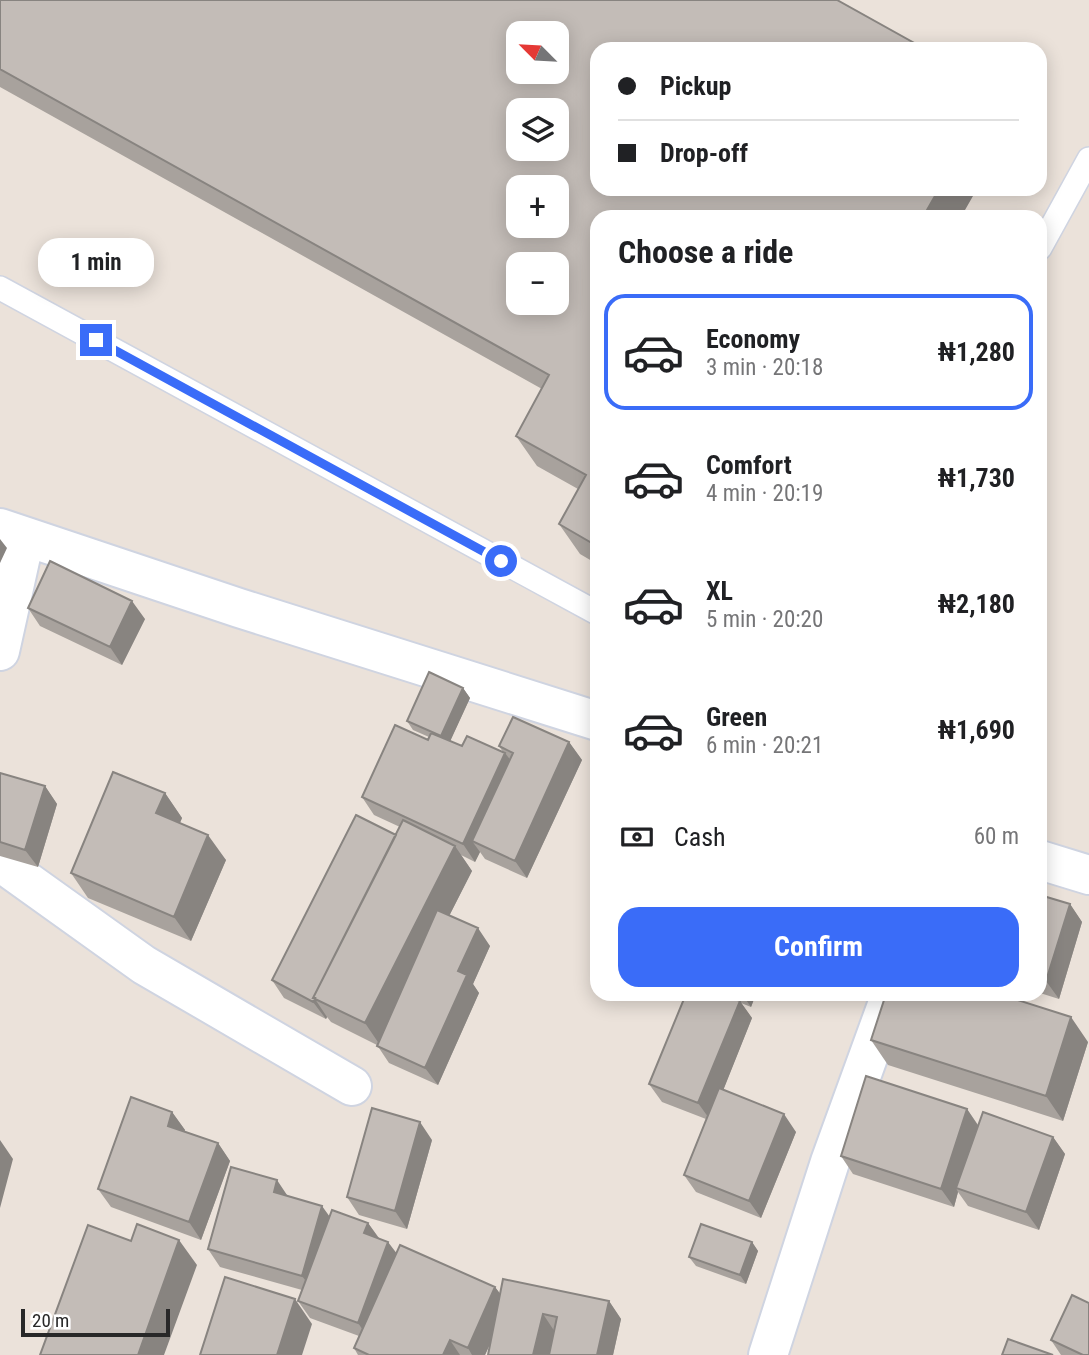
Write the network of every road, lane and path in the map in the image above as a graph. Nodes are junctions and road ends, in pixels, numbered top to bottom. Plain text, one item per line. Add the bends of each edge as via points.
1 (1089, 159) edge
2 (1047, 235) edge
3 (0, 288) edge
4 (13, 533) edge
5 (590, 609) edge
6 (0, 651) edge
7 (590, 719) edge
8 (0, 862) edge
9 (1047, 862) edge
10 (1089, 875) edge
11 (888, 1001) edge
12 (352, 1086) dead end
13 (768, 1355) edge

1 - 2 lane
3 - 5 lane
4 - 6 street
4 - 7 street
8 - 12 street via 144,965
9 - 10 street
11 - 13 street

